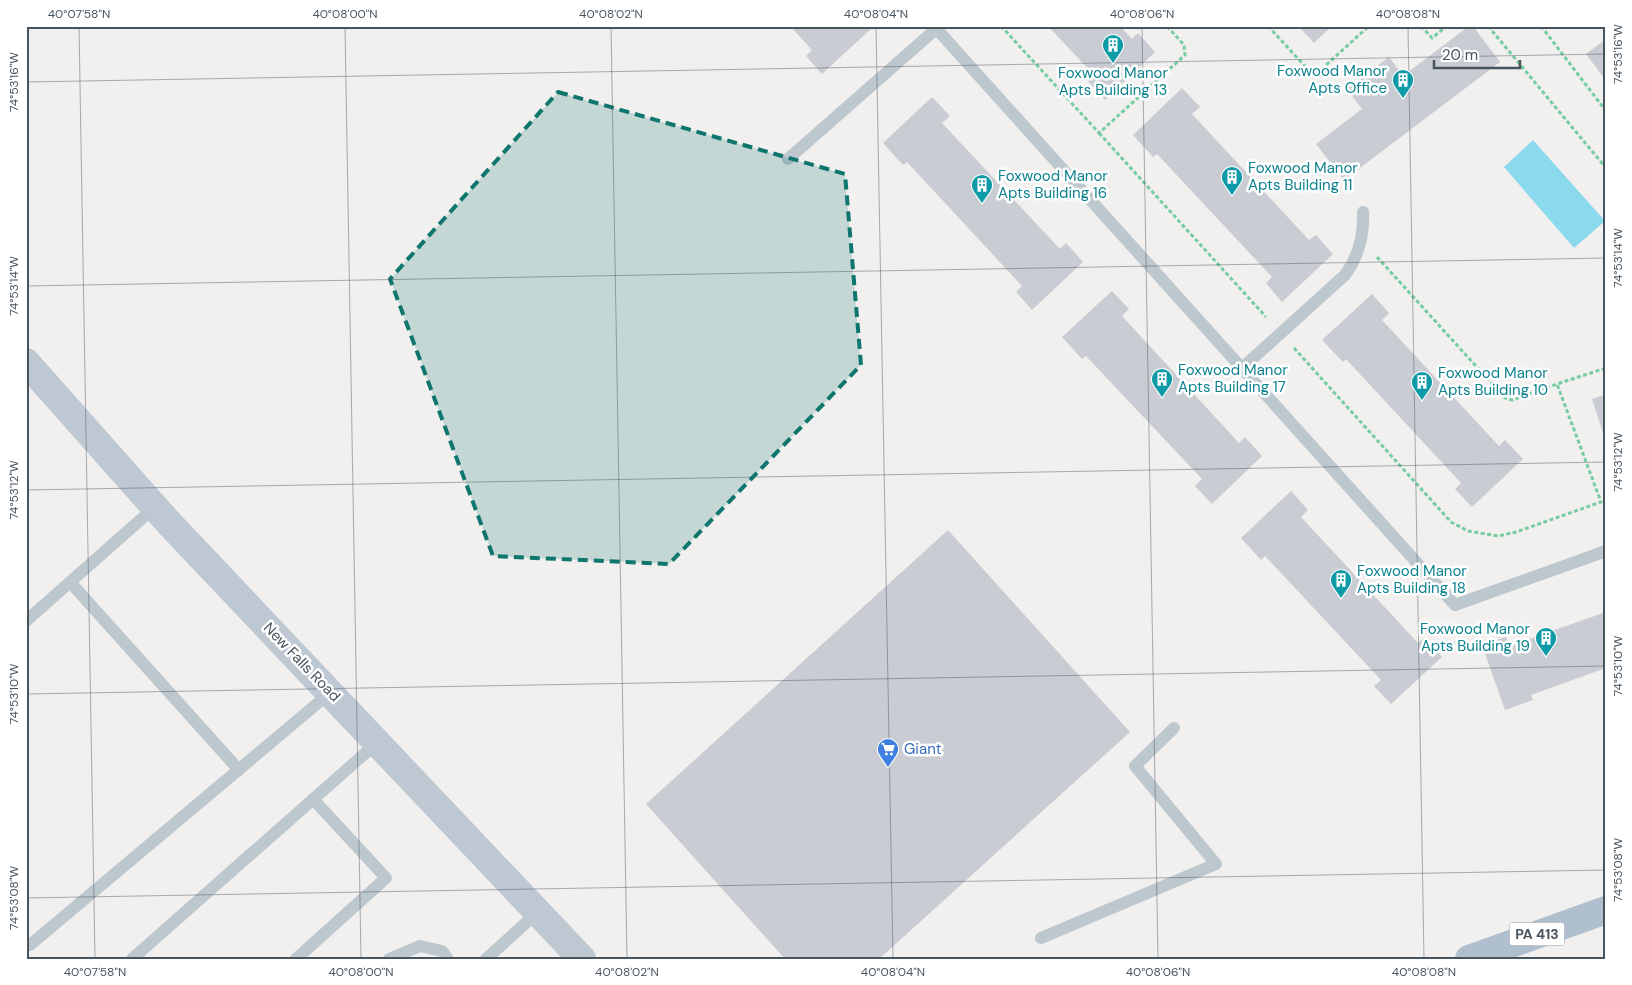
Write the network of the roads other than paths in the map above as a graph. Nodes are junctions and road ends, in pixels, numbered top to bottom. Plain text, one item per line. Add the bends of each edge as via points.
1 (935, 28) edge
2 (788, 158) dead end
3 (1364, 212) dead end
4 (26, 362) edge
5 (1241, 369) junction
6 (155, 507) junction
7 (1606, 551) edge
8 (70, 582) junction
9 (26, 621) edge
10 (331, 692) junction
11 (1174, 728) dead end
12 (378, 742) junction
13 (239, 770) junction
14 (313, 800) junction
15 (1606, 910) edge
16 (538, 912) junction
17 (1041, 938) dead end
18 (26, 946) edge
19 (132, 959) edge
20 (296, 959) edge
21 (389, 959) edge
22 (448, 959) edge
23 (486, 959) edge
24 (582, 959) edge
25 (1469, 959) edge

1 - 2 lane
1 - 5 lane
3 - 5 lane via 1360,243 1345,275
4 - 6 main road, New Falls Road
5 - 7 lane via 1454,605
6 - 8 lane
6 - 10 main road, New Falls Road
8 - 9 lane
8 - 13 lane
10 - 12 main road, New Falls Road
10 - 13 lane
11 - 17 lane via 1135,766 1216,864
12 - 14 lane
12 - 16 main road, New Falls Road
13 - 18 lane
14 - 19 lane
14 - 20 lane via 386,878
15 - 25 main road, PA 413
16 - 23 lane
16 - 24 main road, New Falls Road
21 - 22 lane via 420,946 442,952

